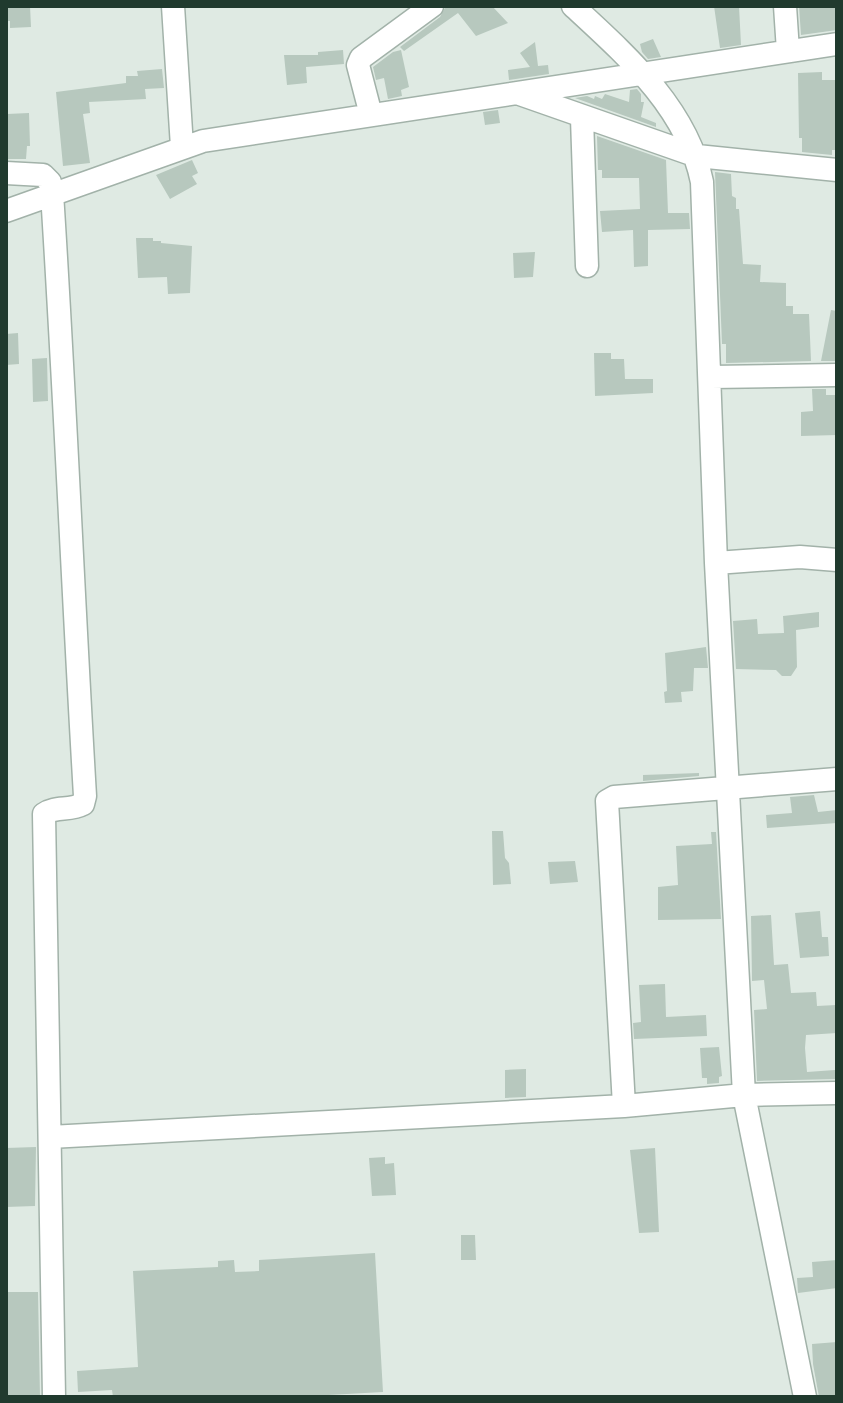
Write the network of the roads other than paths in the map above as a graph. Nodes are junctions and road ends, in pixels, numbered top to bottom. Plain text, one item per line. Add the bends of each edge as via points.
1 (173, 6) edge
2 (432, 6) edge
3 (573, 6) edge
4 (785, 6) edge
5 (837, 44) edge
6 (788, 51) junction
7 (646, 75) junction
8 (516, 93) junction
9 (371, 115) junction
10 (582, 118) junction
11 (182, 147) junction
12 (697, 156) junction
13 (837, 170) edge
14 (6, 173) edge
15 (52, 193) junction
16 (6, 211) edge
17 (587, 266) dead end
18 (837, 375) edge
19 (711, 377) junction
20 (837, 560) edge
21 (716, 563) junction
22 (837, 779) edge
23 (729, 788) junction
24 (837, 1093) edge
25 (744, 1095) junction
26 (624, 1106) junction
27 (50, 1137) junction
28 (54, 1397) edge
29 (805, 1397) edge

1 - 11 street
2 - 9 street via 361,58 358,65
3 - 7 street
4 - 6 street
5 - 6 street
6 - 7 street
7 - 8 street
7 - 12 street
8 - 9 street
8 - 10 street
9 - 11 street
10 - 12 street
10 - 17 street
11 - 15 street
12 - 13 street
12 - 19 street
14 - 15 street via 43,175
15 - 16 street
15 - 27 street via 85,796 74,809 44,814
18 - 19 street
19 - 21 street
20 - 21 street
21 - 23 street
22 - 23 street
23 - 25 street
23 - 26 street via 607,801
24 - 25 street
25 - 26 street
25 - 29 street
26 - 27 street
27 - 28 street

